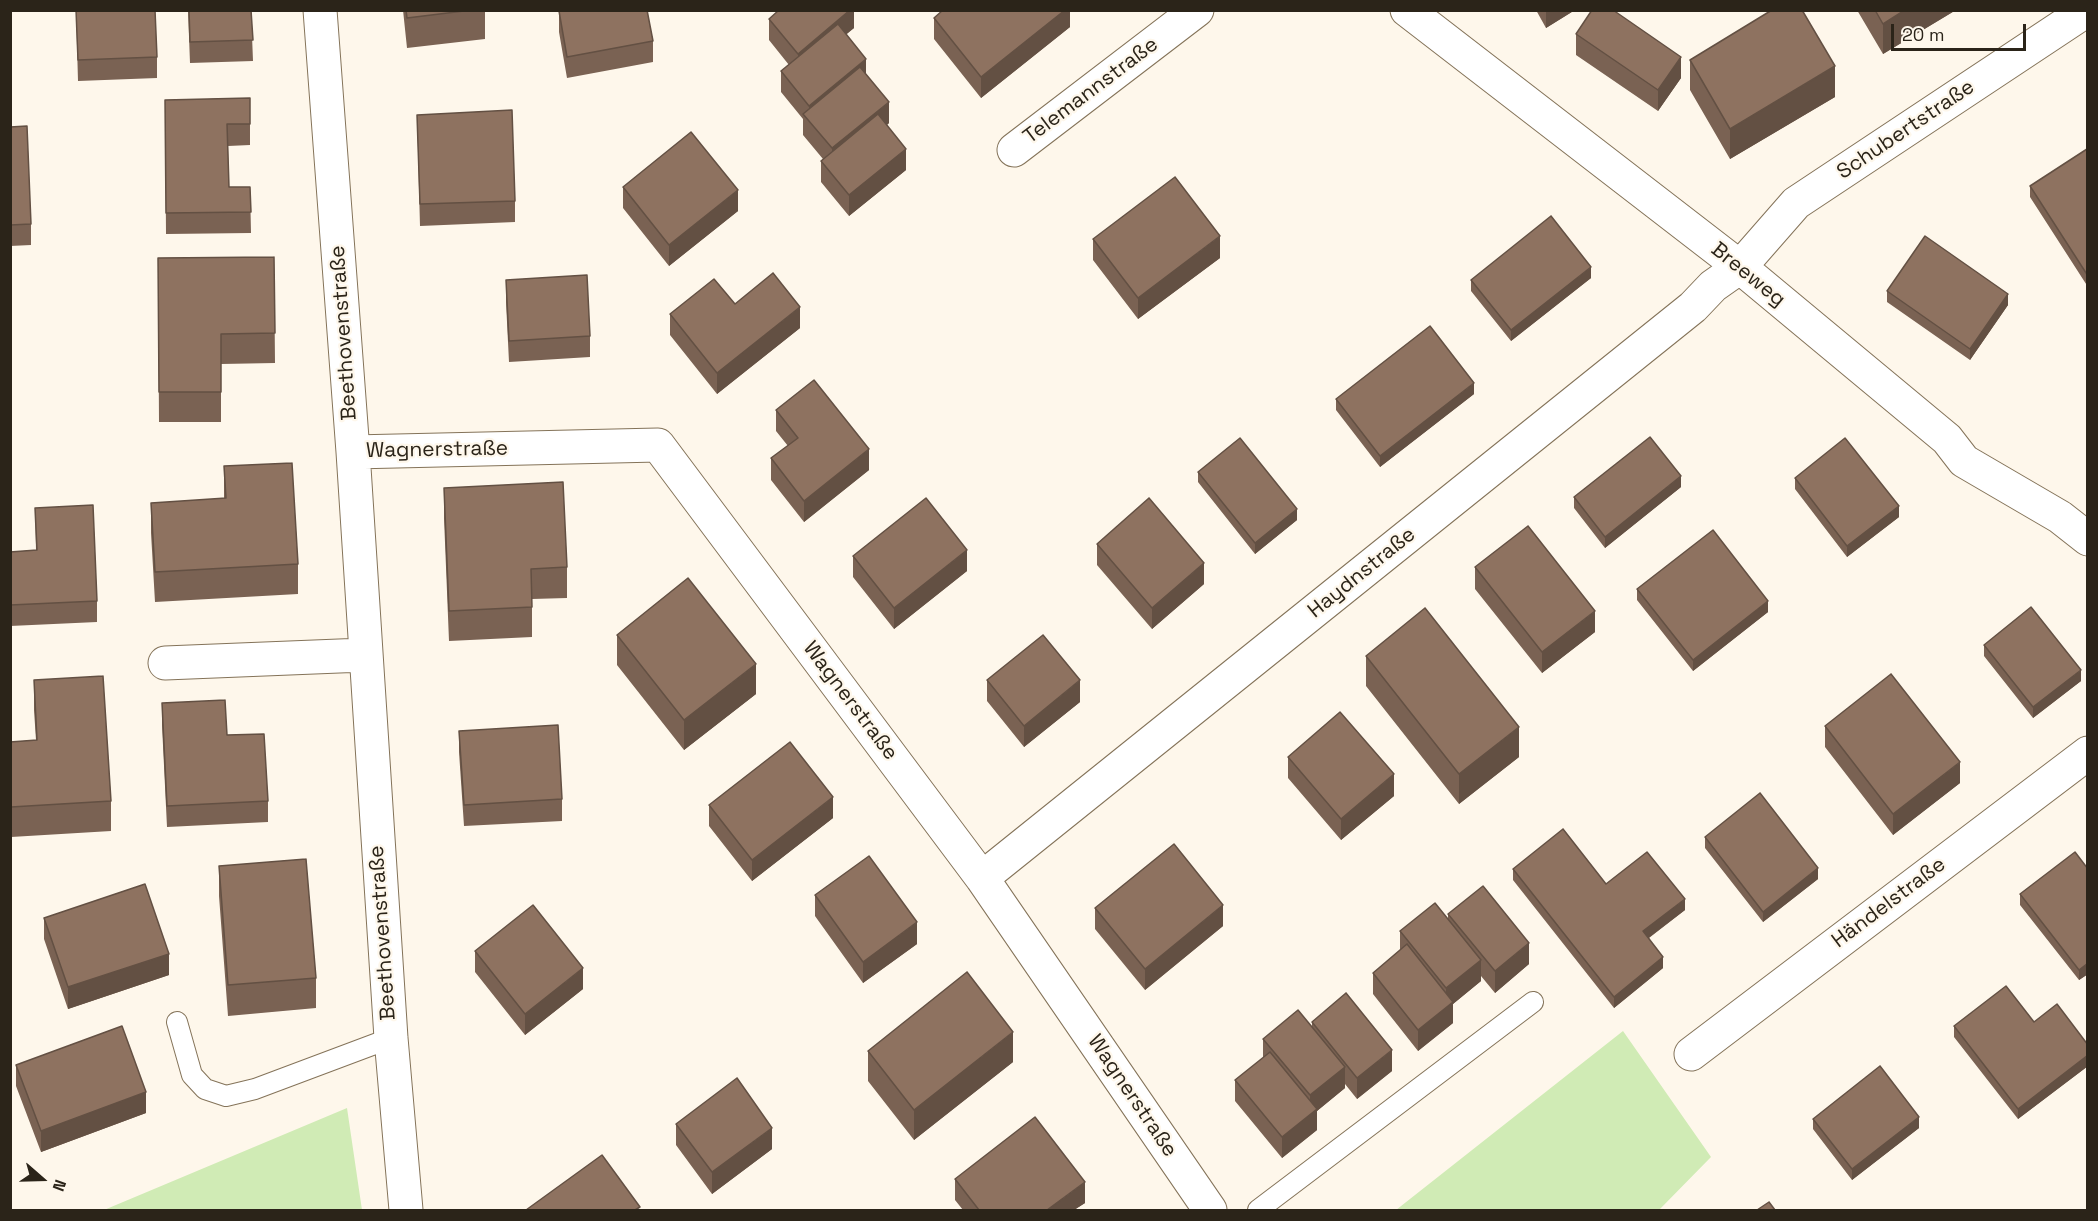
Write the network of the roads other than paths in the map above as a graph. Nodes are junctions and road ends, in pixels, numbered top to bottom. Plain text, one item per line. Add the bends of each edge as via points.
1 (320, 10) edge
2 (1197, 10) edge
3 (1407, 10) edge
4 (2087, 10) edge
5 (1014, 150) dead end
6 (1740, 267) junction
7 (353, 452) junction
8 (2088, 538) edge
9 (364, 655) junction
10 (165, 663) dead end
11 (2088, 753) edge
12 (982, 878) junction
13 (1533, 1002) dead end
14 (177, 1022) dead end
15 (391, 1038) junction
16 (1691, 1054) dead end
17 (406, 1210) edge
18 (1210, 1210) edge
19 (1258, 1210) edge

1 - 7 street, Beethovenstraße
2 - 5 street, Telemannstraße
3 - 6 street, Breeweg
4 - 6 street, Schubertstraße via 1796,203
6 - 8 street, Breeweg via 1947,439 1964,460
6 - 12 street, Haydnstraße
7 - 9 street, Beethovenstraße
7 - 12 street, Wagnerstraße via 658,445
9 - 10 street
9 - 15 street, Beethovenstraße
11 - 16 street, Händelstraße
12 - 18 street, Wagnerstraße
13 - 19 lane
14 - 15 lane via 192,1075 205,1089 226,1096 255,1089
15 - 17 street, Beethovenstraße

